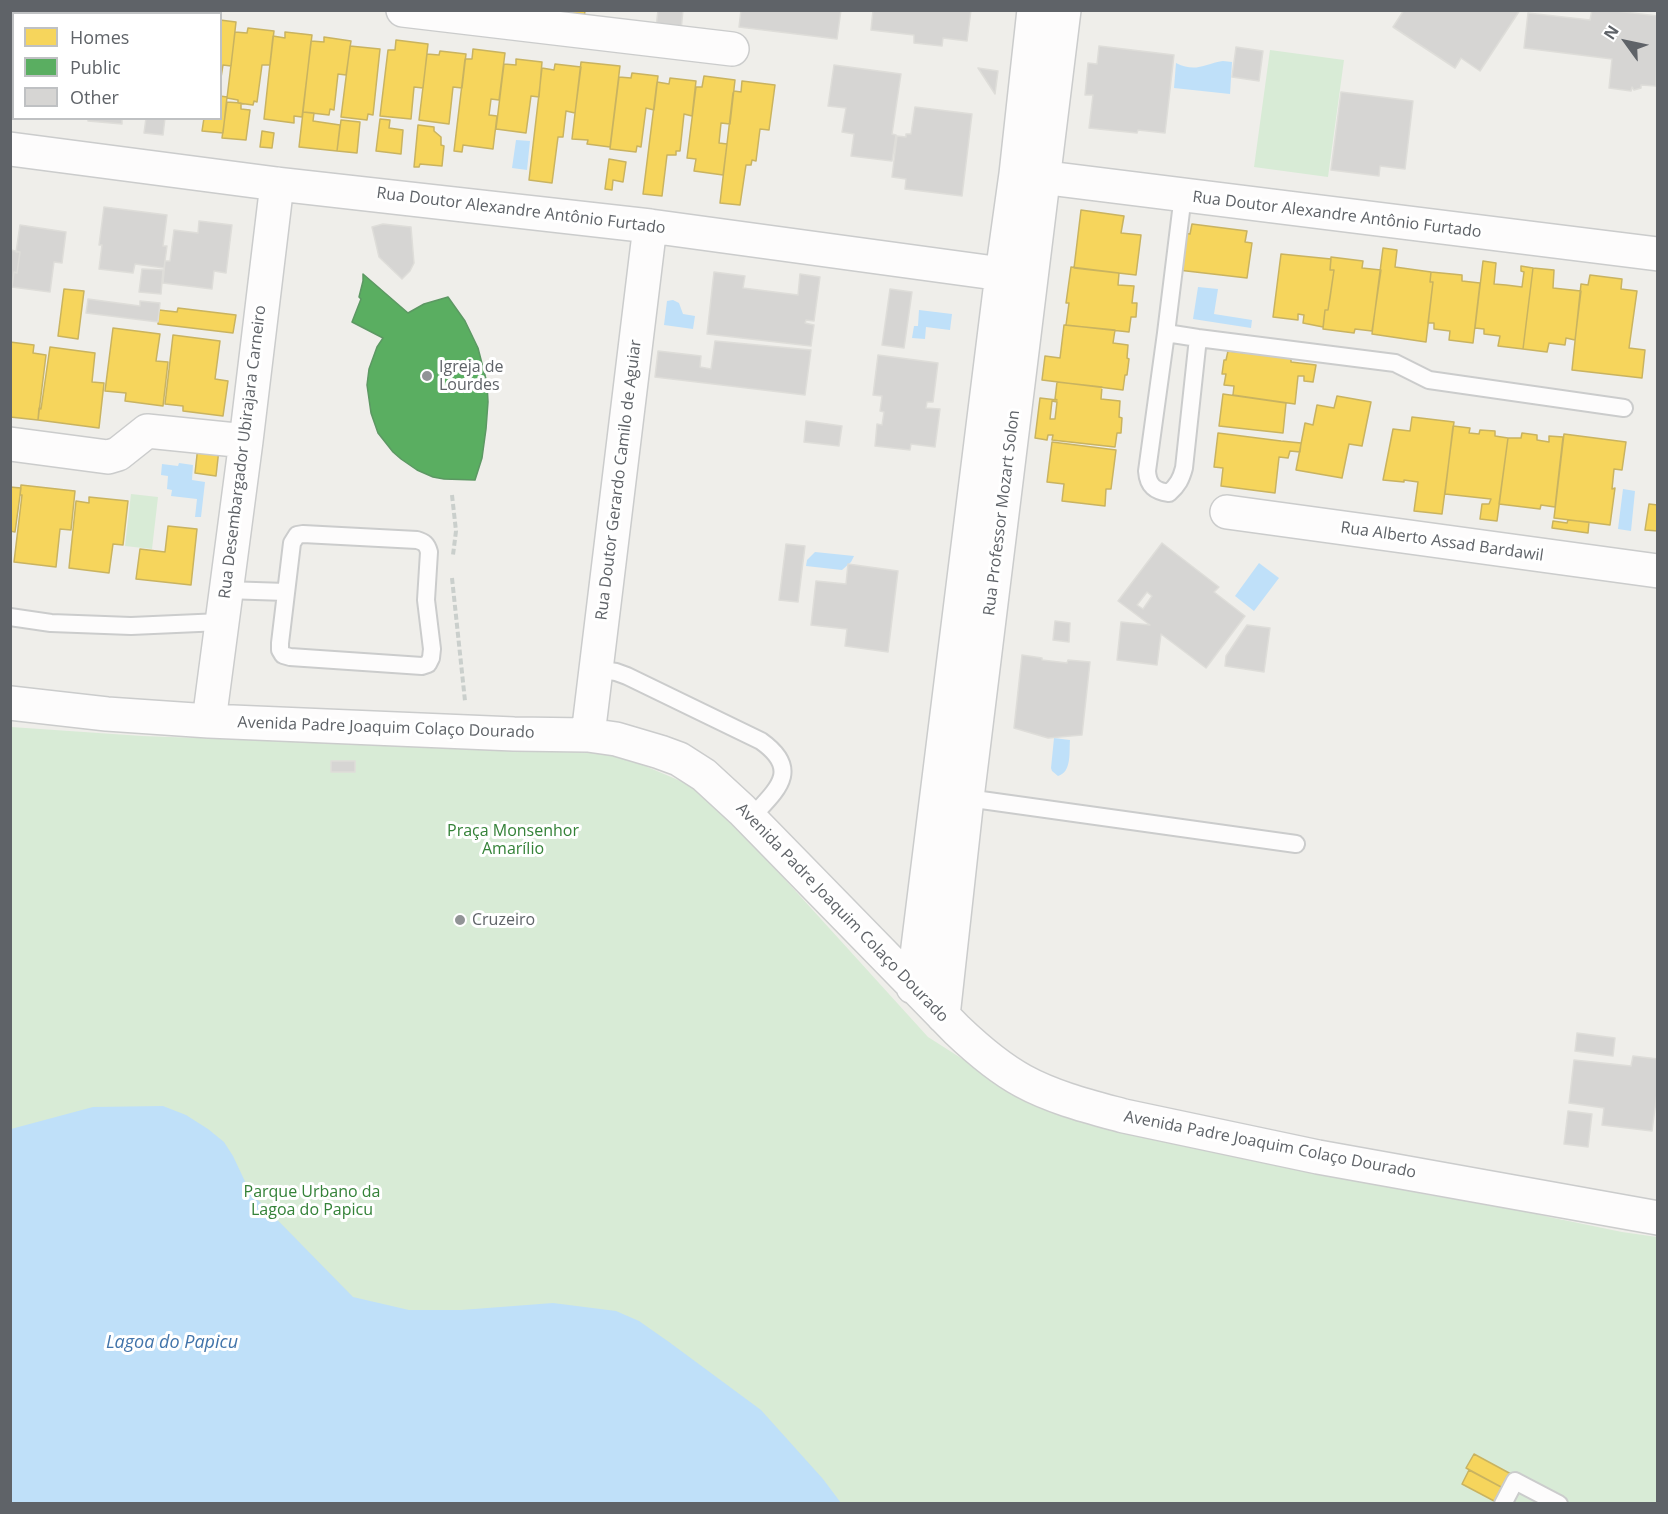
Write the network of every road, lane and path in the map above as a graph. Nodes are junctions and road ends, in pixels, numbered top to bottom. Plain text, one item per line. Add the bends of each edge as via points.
1 (403, 10) edge
2 (1034, 10) edge
3 (1064, 10) edge
4 (732, 49) dead end
5 (10, 149) edge
6 (1030, 175) junction
7 (277, 184) junction
8 (1182, 195) junction
9 (650, 226) junction
10 (1658, 254) edge
11 (1017, 275) junction
12 (1166, 333) junction
13 (1198, 338) junction
14 (1624, 408) dead end
15 (246, 441) junction
16 (10, 444) edge
17 (452, 495) dead end
18 (1227, 512) dead end
19 (452, 563) dead end
20 (1658, 571) edge
21 (451, 573) dead end
22 (225, 590) junction
23 (286, 592) junction
24 (10, 616) edge
25 (221, 622) junction
26 (596, 669) junction
27 (10, 703) edge
28 (209, 721) junction
29 (468, 732) junction
30 (588, 735) junction
31 (967, 798) junction
32 (750, 819) junction
33 (1296, 844) dead end
34 (913, 987) junction
35 (944, 1016) junction
36 (1658, 1218) edge
37 (1503, 1503) edge
38 (1559, 1503) edge

1 - 4 street
2 - 6 street, Rua Professor Mozart Solon
3 - 6 street, Rua Professor Mozart Solon
5 - 7 street, Rua Doutor Alexandre Antônio Furtado
6 - 8 street, Rua Doutor Alexandre Antônio Furtado
6 - 11 street, Rua Professor Mozart Solon
7 - 9 street, Rua Doutor Alexandre Antônio Furtado
7 - 15 street, Rua Desembargador Ubirajara Carneiro
8 - 10 street, Rua Doutor Alexandre Antônio Furtado
8 - 12 lane
9 - 11 street, Rua Doutor Alexandre Antônio Furtado
9 - 26 street, Rua Doutor Gerardo Camilo de Aguiar
11 - 31 street, Rua Professor Mozart Solon
11 - 34 street, Rua Professor Mozart Solon
12 - 13 lane
12 - 13 lane via 1147,471 1148,480 1161,492 1169,493 1176,487 1184,468
13 - 14 lane via 1395,363 1429,380
15 - 16 street via 147,431 118,454 108,457
15 - 22 street, Rua Desembargador Ubirajara Carneiro
17 - 19 path via 456,531
18 - 20 street, Rua Alberto Assad Bardawil
21 - 29 path
22 - 23 lane
22 - 25 street, Rua Desembargador Ubirajara Carneiro
23 - 23 lane via 280,643 283,655 422,666 431,658 426,600 429,552 423,542 297,535 292,543
24 - 25 lane via 51,623 131,626
25 - 28 street, Rua Desembargador Ubirajara Carneiro
26 - 30 street, Rua Doutor Gerardo Camilo de Aguiar
26 - 32 lane via 627,676 772,749 783,767 781,779
27 - 28 street, Avenida Padre Joaquim Colaço Dourado
28 - 29 street, Avenida Padre Joaquim Colaço Dourado
29 - 30 street, Avenida Padre Joaquim Colaço Dourado
30 - 32 street, Avenida Padre Joaquim Colaço Dourado via 639,745 679,759 704,775
31 - 33 lane
31 - 35 street, Rua Professor Mozart Solon
32 - 34 street, Avenida Padre Joaquim Colaço Dourado
34 - 35 street, Avenida Padre Joaquim Colaço Dourado
35 - 36 street, Avenida Padre Joaquim Colaço Dourado via 972,1045 1021,1080 1093,1108 1317,1157
37 - 38 lane via 1515,1481

